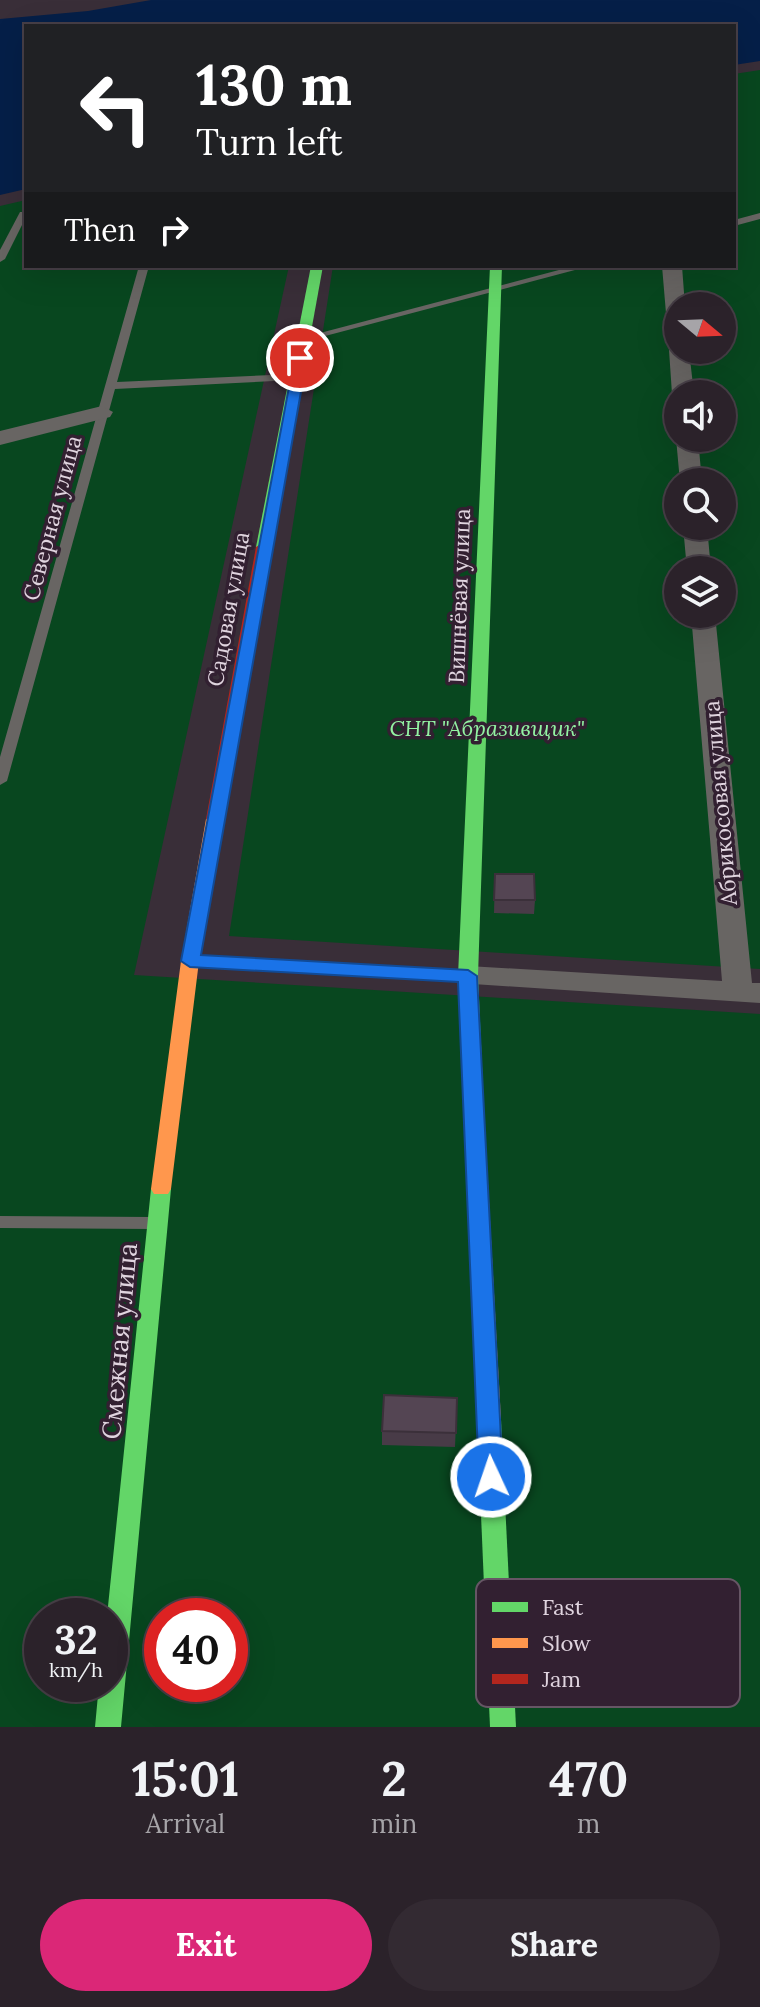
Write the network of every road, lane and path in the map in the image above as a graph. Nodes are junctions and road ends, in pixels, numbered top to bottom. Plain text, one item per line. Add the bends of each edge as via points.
1 (23, 214) dead end
2 (760, 216) edge
3 (736, 222) edge
4 (0, 259) edge
5 (143, 268) edge
6 (317, 268) edge
7 (496, 268) edge
8 (578, 268) edge
9 (672, 268) edge
10 (496, 291) junction
11 (674, 292) edge
12 (306, 338) junction
13 (294, 377) junction
14 (109, 386) junction
15 (102, 412) junction
16 (0, 438) edge
17 (705, 628) edge
18 (0, 781) edge
19 (190, 961) junction
20 (468, 976) junction
21 (749, 993) edge
22 (0, 1222) edge
23 (157, 1223) junction
24 (496, 1579) edge
25 (502, 1707) edge
26 (108, 1727) edge
27 (503, 1727) edge

1 - 4 lane
2 - 3 lane
5 - 14 lane, Северная улица
6 - 12 street, Садовая улица
7 - 10 street, Вишнёвая улица
8 - 10 lane
9 - 11 street
10 - 12 lane
10 - 20 street, Вишнёвая улица
12 - 13 street, Садовая улица
13 - 14 lane
13 - 19 street, Садовая улица
14 - 15 lane, Северная улица
15 - 16 street
15 - 18 lane, Северная улица
17 - 21 street, Абрикосовая улица
19 - 20 lane
19 - 23 street, Смежная улица
20 - 21 street
20 - 24 street, Вишнёвая улица
22 - 23 lane
23 - 26 street, Смежная улица
25 - 27 street, Вишнёвая улица

